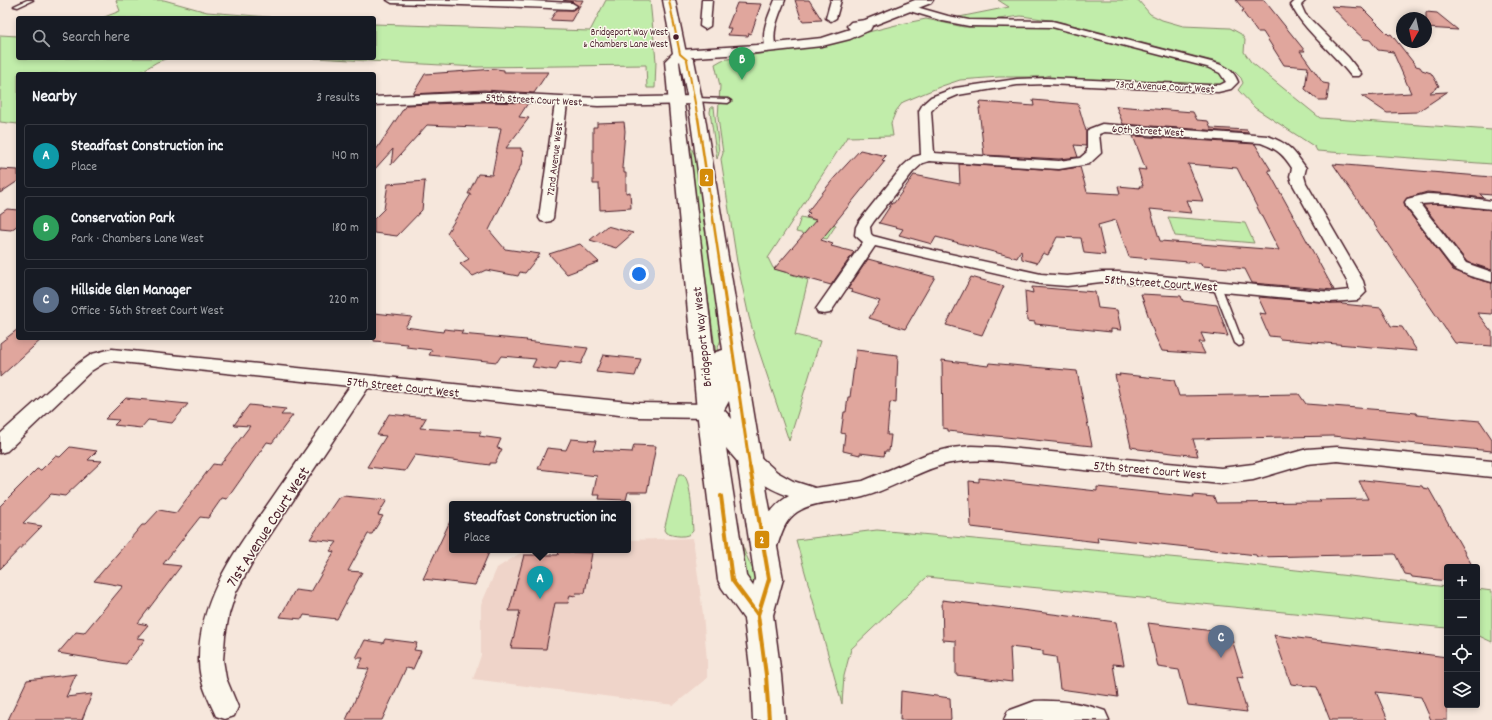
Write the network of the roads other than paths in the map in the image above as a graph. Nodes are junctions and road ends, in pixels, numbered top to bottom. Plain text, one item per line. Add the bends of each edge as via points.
1 (31, 0) edge
2 (392, 0) edge
3 (670, 0) edge
4 (708, 0) edge
5 (780, 0) edge
6 (836, 0) edge
7 (927, 0) edge
8 (1301, 0) edge
9 (497, 1) edge
10 (539, 2) edge
11 (16, 6) dead end
12 (572, 6) dead end
13 (906, 7) junction
14 (831, 18) dead end
15 (705, 26) dead end
16 (771, 48) junction
17 (680, 54) junction
18 (1355, 74) dead end
19 (561, 100) junction
20 (685, 100) junction
21 (728, 101) dead end
22 (376, 103) edge
23 (928, 157) junction
24 (1492, 205) edge
25 (546, 218) dead end
26 (871, 240) junction
27 (1492, 277) edge
28 (1216, 286) junction
29 (1358, 292) joint
30 (824, 309) dead end
31 (731, 332) junction
32 (1239, 343) dead end
33 (363, 382) junction
34 (709, 411) junction
35 (0, 446) edge
36 (750, 459) junction
37 (1492, 469) edge
38 (812, 495) junction
39 (765, 552) junction
40 (758, 615) junction
41 (225, 706) dead end
42 (1019, 719) edge
43 (769, 720) edge
44 (1096, 720) edge

1 - 11 lane
2 - 9 street via 473,3
3 - 17 main road, Bridgeport Way West
4 - 15 street
5 - 16 street via 769,32 768,41
6 - 14 street
7 - 13 main road
8 - 18 street via 1296,5 1301,15 1344,59
9 - 10 street
10 - 12 street
13 - 16 main road via 845,36 822,42
13 - 23 street, 73rd Avenue Court West via 969,23 1037,23 1063,26 1211,65 1226,71 1231,79 1230,85 1213,89 1047,80 955,92 935,100 925,111
16 - 17 main road
17 - 20 main road, Bridgeport Way West via 687,60
19 - 20 street, 59th Street Court West
19 - 22 street, 59th Street Court West via 484,96
19 - 25 street, 72nd Avenue West
20 - 21 lane
20 - 31 main road, Bridgeport Way West
20 - 34 main road, Bridgeport Way West
23 - 26 street via 918,160 909,168 869,218 863,232
23 - 29 street, 60th Street West via 1048,164 1077,163 1088,159 1094,153 1093,132 1109,128 1263,139 1286,150 1297,164 1297,178 1301,188 1355,281
24 - 27 street via 1428,197 1412,202 1460,266
26 - 28 street, 58th Street Court West via 1047,280 1074,281 1109,277
26 - 30 street
28 - 29 street, 58th Street Court West via 1331,297 1352,296
28 - 32 lane
31 - 34 main road via 724,358 725,382 722,393 716,405
31 - 36 main road, Bridgeport Way West
33 - 34 street, 57th Street Court West via 638,410
33 - 35 street, 57th Street Court West via 117,355 98,358
33 - 41 street, 71st Avenue Court West via 239,563 220,600 214,626 211,661 215,685
34 - 36 main road via 716,415
34 - 40 main road, Bridgeport Way West via 732,580
36 - 38 street, 57th Street Court West via 767,478
36 - 39 main road, Bridgeport Way West
37 - 38 street, 57th Street Court West via 1337,454 1304,456 1264,470 1221,476 984,454 944,457 861,489
38 - 39 street, 57th Street Court West via 790,506 776,519
39 - 40 main road, Bridgeport Way West via 769,579
40 - 43 main road, Bridgeport Way West
42 - 44 street via 1045,714

